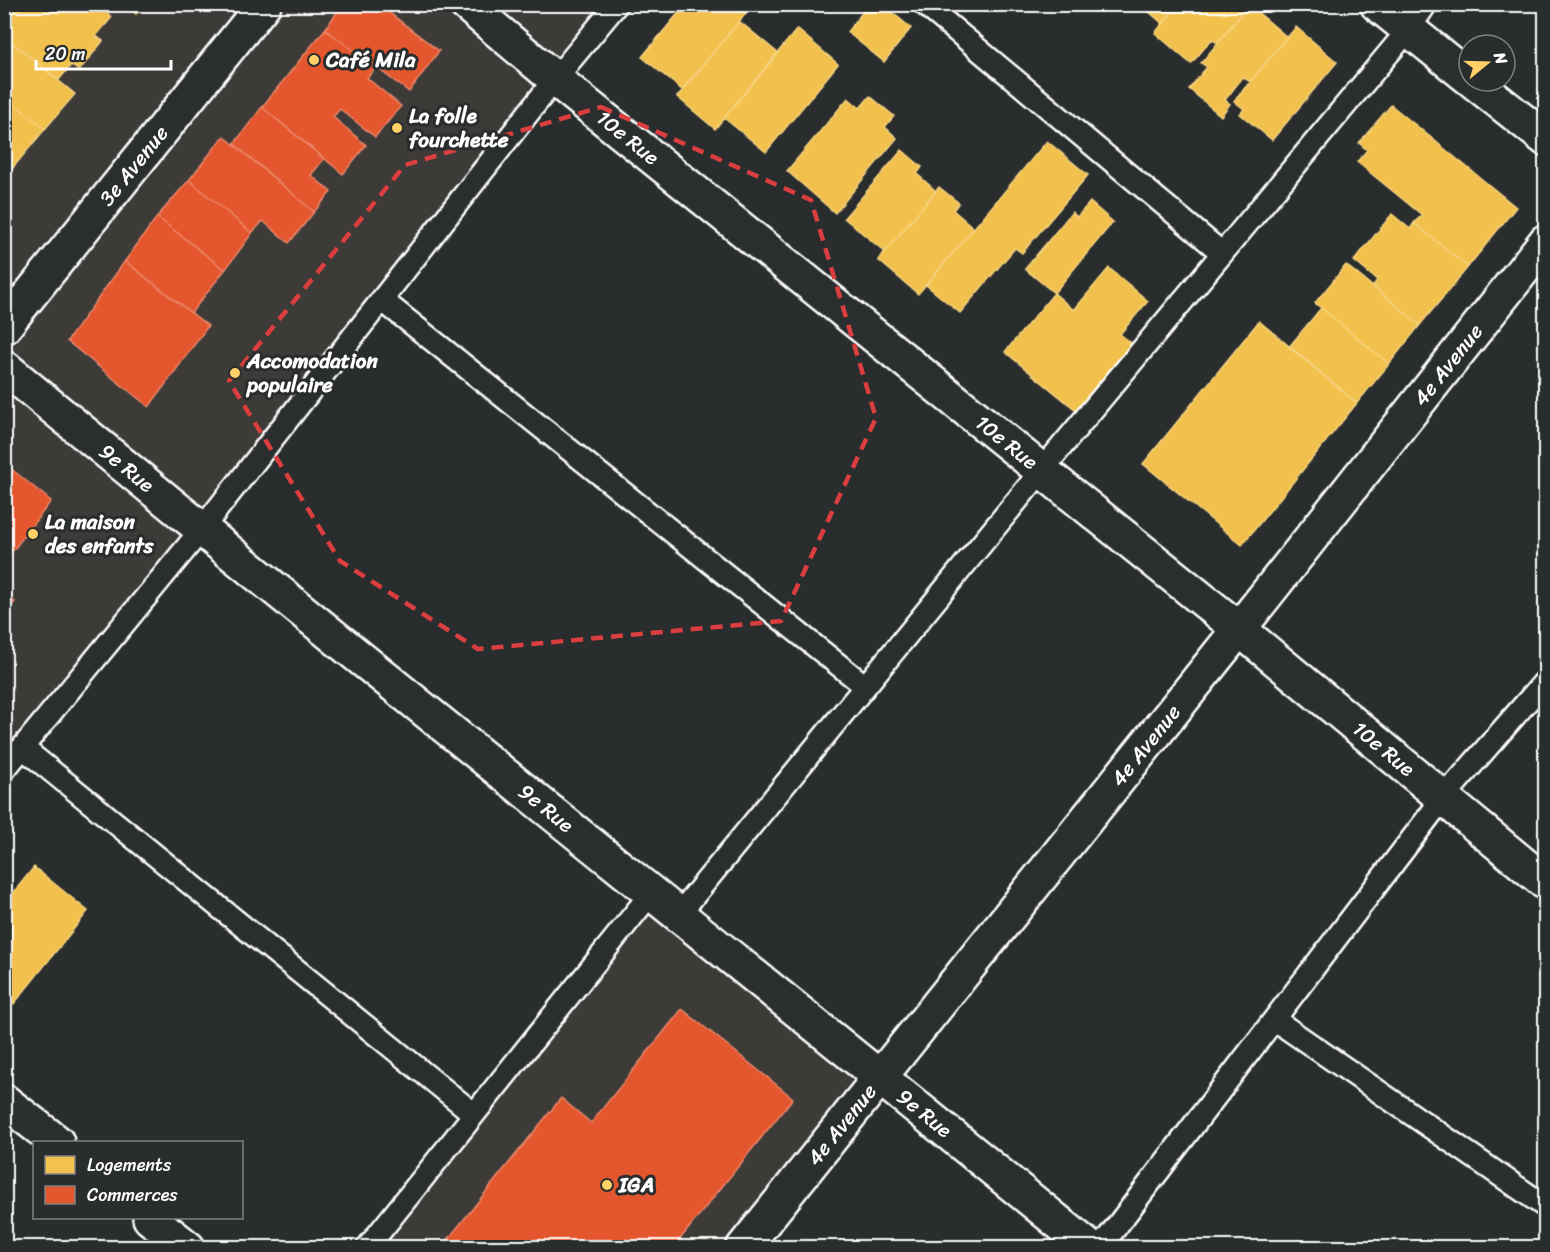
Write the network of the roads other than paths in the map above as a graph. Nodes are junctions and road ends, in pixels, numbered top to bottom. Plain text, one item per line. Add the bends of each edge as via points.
1 (264, 4) edge
2 (466, 4) edge
3 (617, 4) edge
4 (924, 4) edge
5 (1377, 4) edge
6 (1418, 17) edge
7 (1457, 64) edge
8 (555, 79) junction
9 (1488, 93) edge
10 (1545, 139) edge
11 (1545, 242) edge
12 (1222, 253) junction
13 (382, 300) junction
14 (4, 327) edge
15 (4, 367) edge
16 (1042, 470) junction
17 (201, 530) junction
18 (1239, 629) junction
19 (1545, 681) edge
20 (865, 686) junction
21 (23, 748) junction
22 (4, 770) edge
23 (1443, 798) junction
24 (1545, 883) edge
25 (652, 892) junction
26 (679, 914) junction
27 (1275, 1020) junction
28 (880, 1076) junction
29 (4, 1101) edge
30 (474, 1114) junction
31 (54, 1141) edge
32 (1545, 1207) edge
33 (151, 1219) edge
34 (188, 1248) edge
35 (366, 1248) edge
36 (743, 1248) edge
37 (1090, 1248) edge
38 (1100, 1248) edge

1 - 14 street, 3e Avenue
2 - 8 street, 10e Rue
3 - 8 lane
4 - 12 lane
5 - 6 street
6 - 7 street
6 - 12 lane
8 - 13 lane
8 - 16 street, 10e Rue
9 - 10 street
11 - 18 street, 4e Avenue
12 - 16 lane
13 - 17 lane
13 - 20 lane
15 - 17 street, 9e Rue
16 - 18 street, 10e Rue
16 - 20 lane
17 - 21 lane
17 - 25 street, 9e Rue
18 - 23 street, 10e Rue
18 - 28 street, 4e Avenue
19 - 23 lane
20 - 26 lane
21 - 22 lane
21 - 30 lane
23 - 24 street, 10e Rue
23 - 27 lane
25 - 26 street, 9e Rue
25 - 30 lane
26 - 28 street, 9e Rue
27 - 32 lane
27 - 38 lane
28 - 36 street, 4e Avenue
28 - 37 street, 9e Rue
29 - 31 street
30 - 35 lane
33 - 34 street

